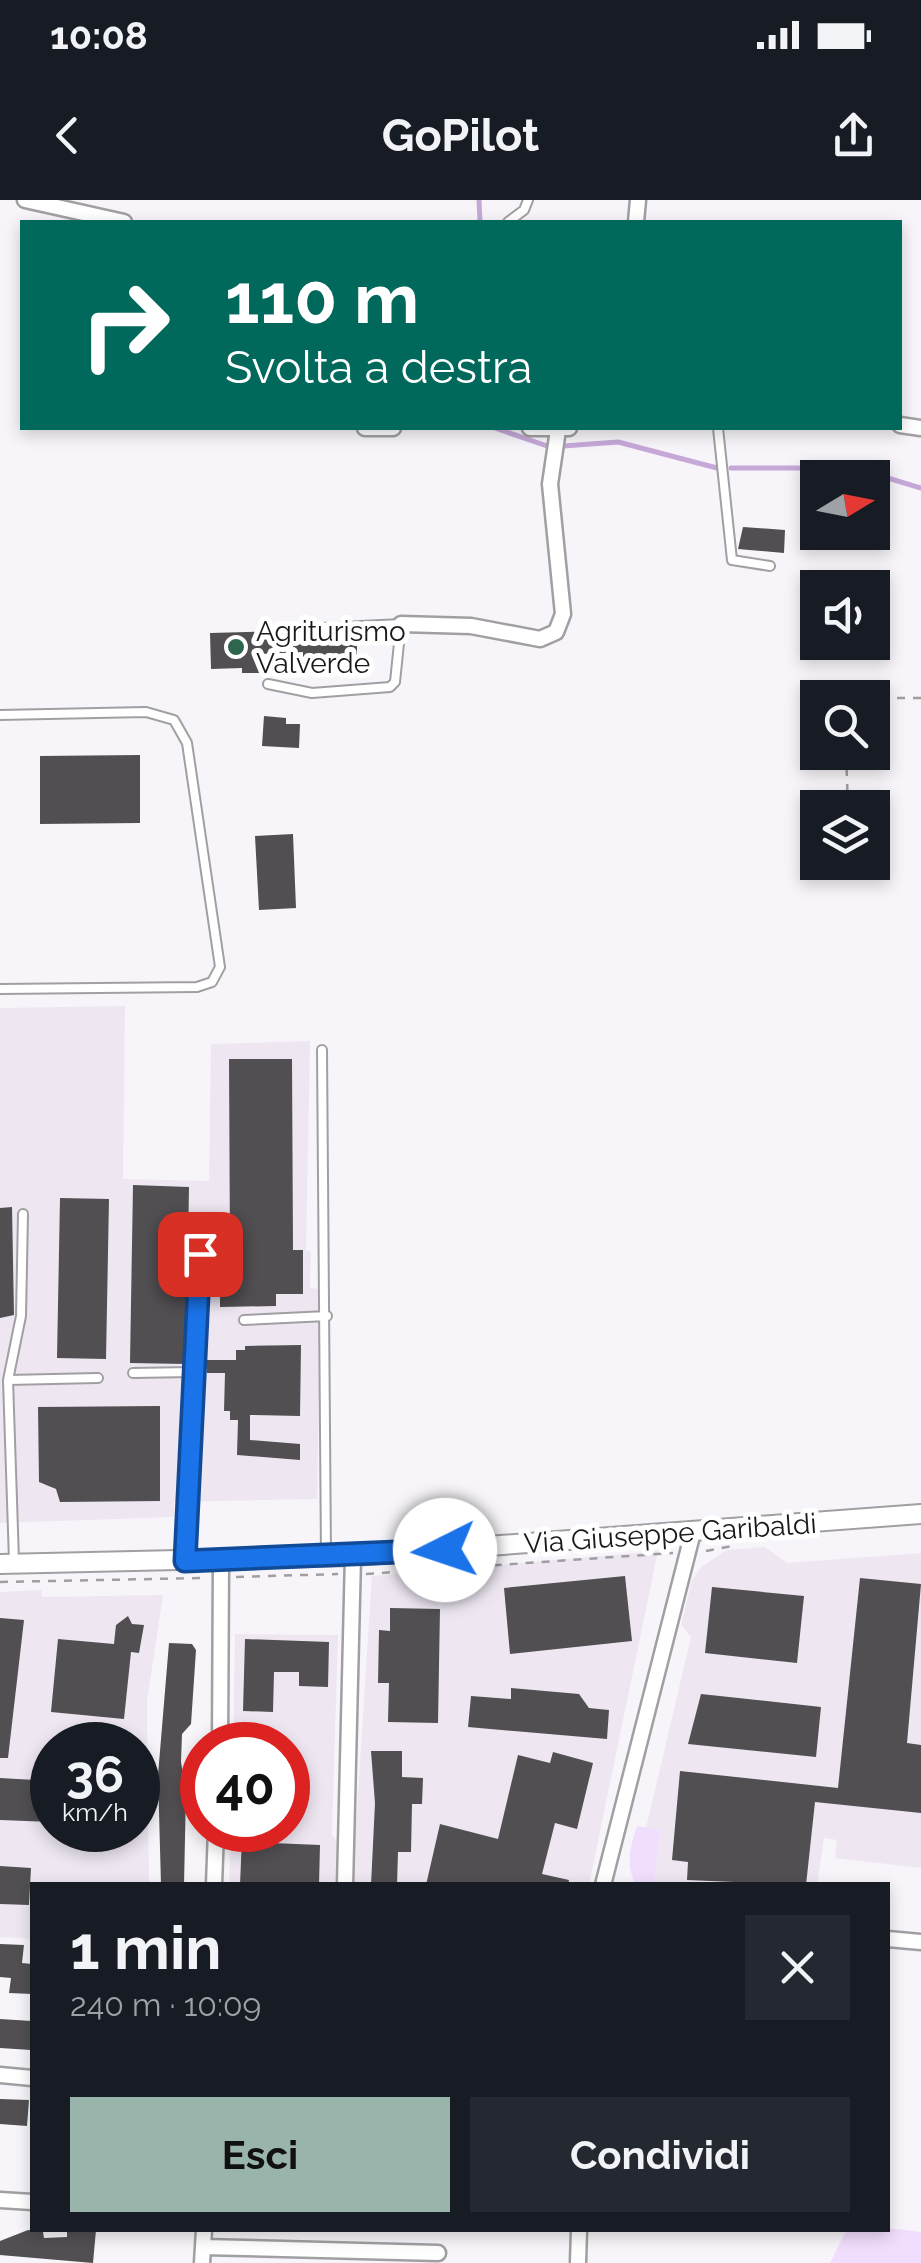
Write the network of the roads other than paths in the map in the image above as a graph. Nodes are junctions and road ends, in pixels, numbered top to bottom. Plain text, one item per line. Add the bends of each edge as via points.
1 (25, 200) edge
2 (528, 200) edge
3 (115, 220) edge
4 (511, 220) edge
5 (563, 430) edge
6 (718, 430) edge
7 (770, 566) dead end
8 (401, 624) junction
9 (302, 628) dead end
10 (268, 684) dead end
11 (0, 715) edge
12 (0, 989) edge
13 (322, 1050) dead end
14 (22, 1214) dead end
15 (200, 1223) dead end
16 (326, 1316) junction
17 (244, 1320) dead end
18 (134, 1372) dead end
19 (191, 1372) junction
20 (98, 1378) dead end
21 (8, 1380) junction
22 (921, 1514) edge
23 (693, 1532) junction
24 (352, 1556) junction
25 (326, 1557) junction
26 (221, 1560) junction
27 (185, 1561) junction
28 (7, 1564) edge
29 (220, 1722) edge
30 (215, 1852) edge
31 (214, 1882) edge
32 (345, 1882) edge
33 (604, 1882) edge
34 (890, 1939) edge
35 (921, 1942) edge
36 (0, 2075) edge
37 (30, 2078) edge
38 (0, 2200) edge
39 (30, 2202) edge
40 (579, 2232) edge
41 (438, 2253) dead end
42 (203, 2255) edge
43 (578, 2263) edge

1 - 3 street
2 - 4 lane
5 - 8 street via 550,484 563,614 556,632 540,640 471,626
6 - 7 lane via 732,560
8 - 9 lane
8 - 10 lane via 390,687 312,693
11 - 12 lane via 146,712 174,720 187,743 220,966 212,982 197,987
13 - 16 lane
14 - 21 lane via 21,1316
15 - 19 lane via 198,1346
16 - 17 lane
16 - 25 lane
18 - 19 lane
19 - 27 lane
20 - 21 lane
21 - 28 lane
22 - 23 street, Via Giuseppe Garibaldi
23 - 24 street, Via Giuseppe Garibaldi
23 - 33 street
24 - 25 street, Via Giuseppe Garibaldi
24 - 32 street
25 - 26 street, Via Giuseppe Garibaldi
26 - 27 street, Via Giuseppe Garibaldi
26 - 29 street
27 - 28 street, Via Giuseppe Garibaldi
30 - 31 street
34 - 35 street
36 - 37 street
38 - 39 street
40 - 43 street
41 - 42 street

